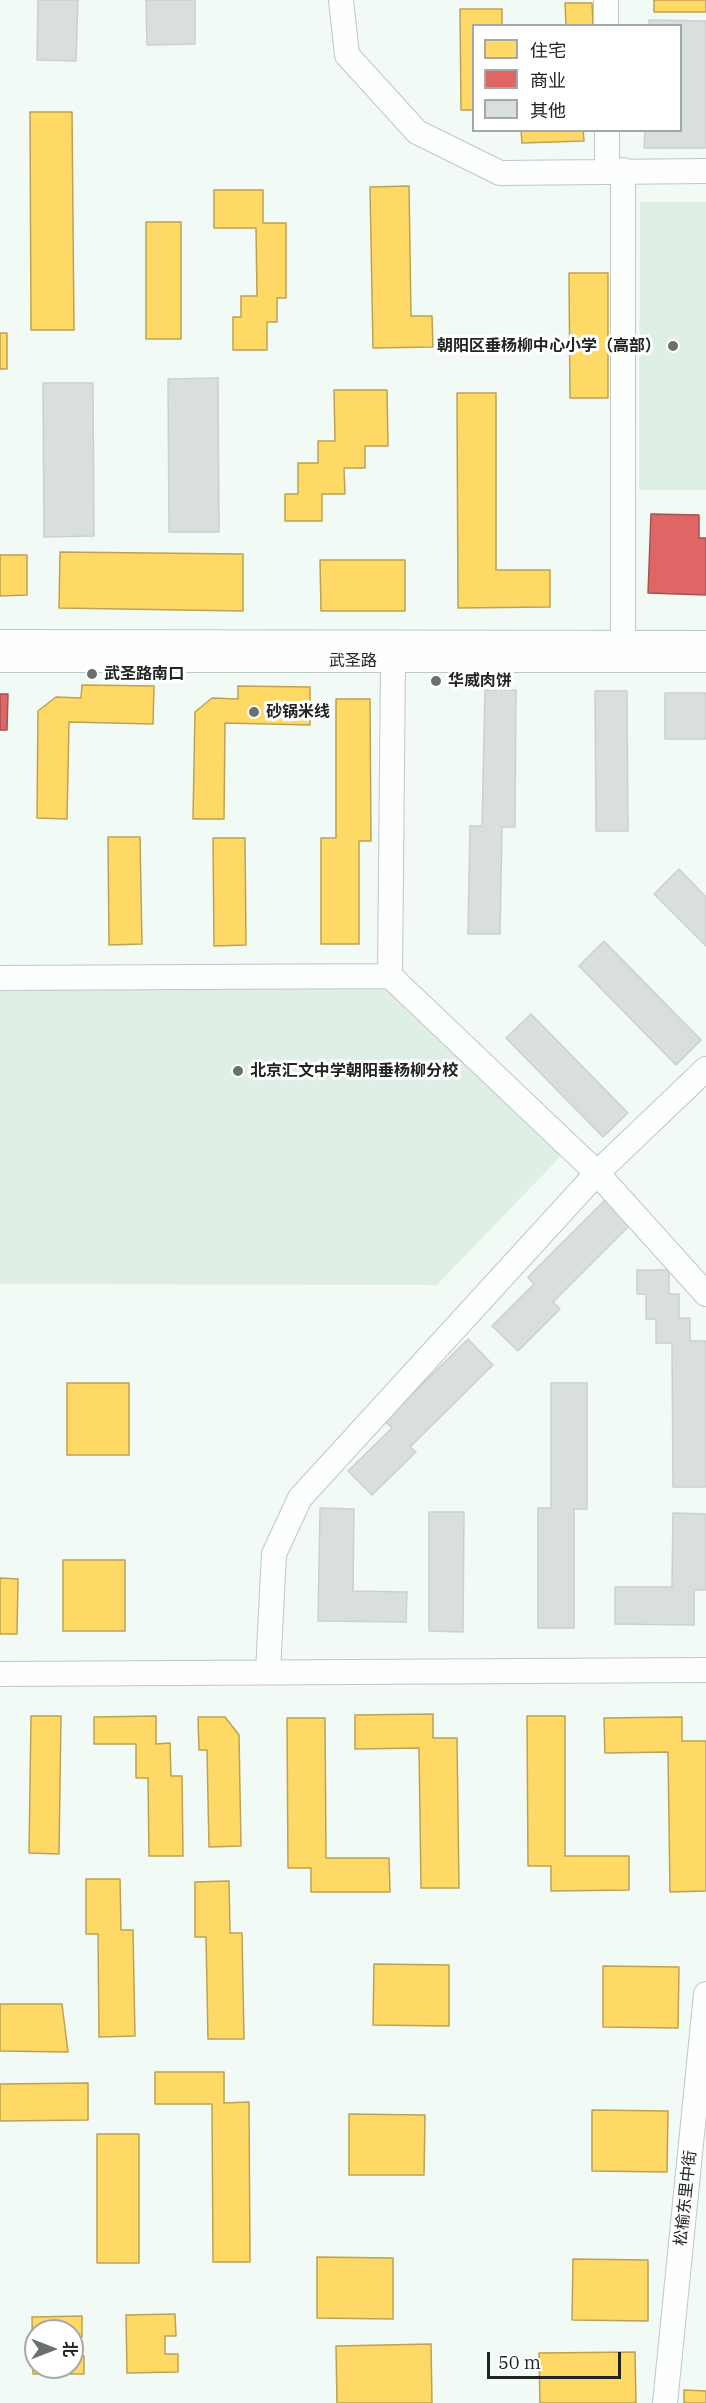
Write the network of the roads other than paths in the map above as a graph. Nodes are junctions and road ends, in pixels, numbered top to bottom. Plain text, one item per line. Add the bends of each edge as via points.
1 (341, 0) edge
2 (606, 0) edge
3 (606, 24) edge
4 (607, 132) edge
5 (615, 171) junction
6 (706, 171) edge
7 (0, 642) edge
8 (623, 643) junction
9 (706, 643) edge
10 (0, 660) edge
11 (706, 660) edge
12 (393, 661) junction
13 (390, 976) junction
14 (0, 978) edge
15 (706, 1069) edge
16 (597, 1173) junction
17 (706, 1294) edge
18 (706, 1670) edge
19 (268, 1671) junction
20 (0, 1674) edge
21 (706, 1994) edge
22 (665, 2403) edge

1 - 5 street via 346,55 417,132 500,173
2 - 3 street
4 - 5 street
5 - 6 street
5 - 8 street
7 - 8 street, 武圣路
8 - 9 street, 武圣路
10 - 12 street, 武圣路
11 - 12 street, 武圣路
12 - 13 street
13 - 14 street
13 - 16 street
15 - 16 street
16 - 17 street
16 - 19 street via 300,1498 274,1554
18 - 19 street
19 - 20 street
21 - 22 street, 松榆东里中街

